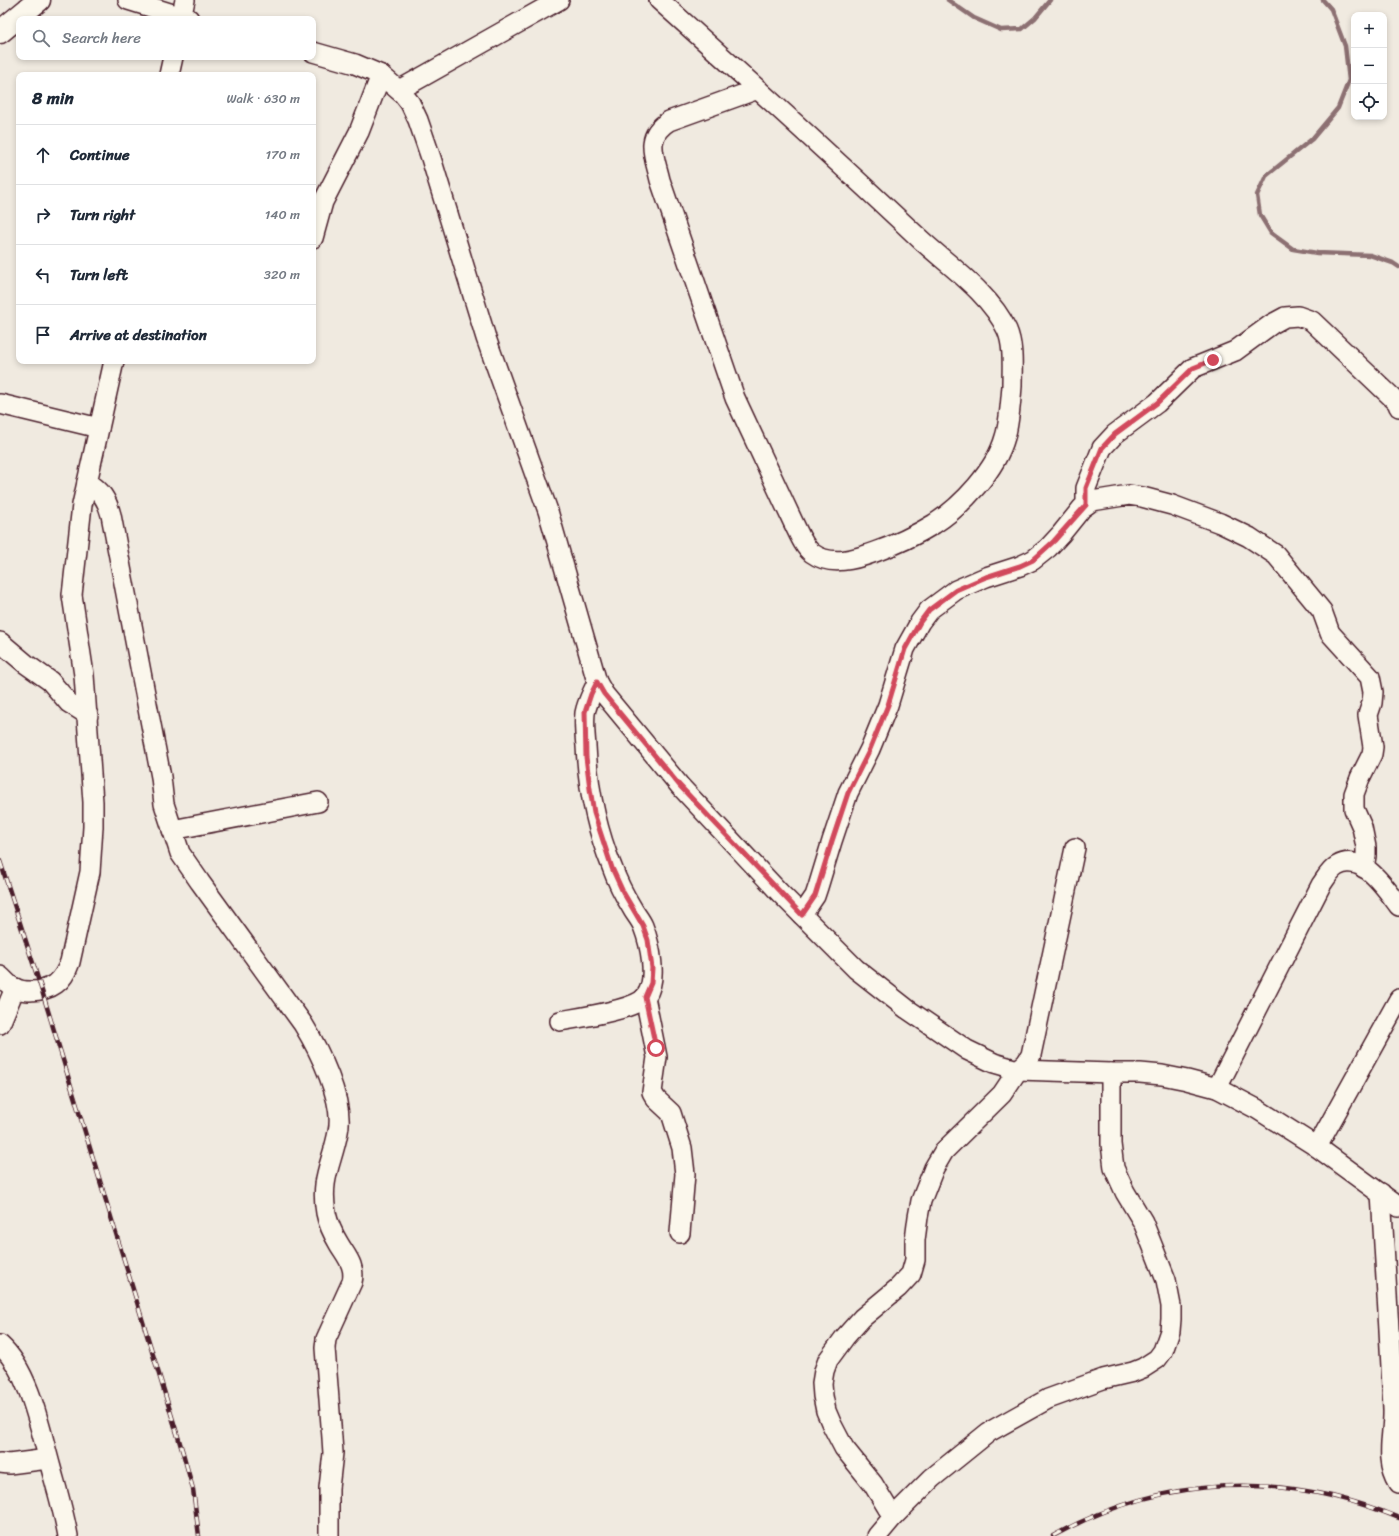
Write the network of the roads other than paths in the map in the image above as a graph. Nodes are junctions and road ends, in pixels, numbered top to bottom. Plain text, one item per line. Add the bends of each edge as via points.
1 (39, 0) edge
2 (128, 0) edge
3 (559, 0) edge
4 (659, 0) edge
5 (184, 14) edge
6 (20, 16) edge
7 (16, 19) edge
8 (0, 32) edge
9 (316, 53) edge
10 (172, 60) edge
11 (170, 72) edge
12 (381, 75) junction
13 (758, 89) junction
14 (399, 90) junction
15 (316, 226) edge
16 (113, 364) edge
17 (0, 404) edge
18 (1399, 407) edge
19 (99, 428) junction
20 (87, 482) junction
21 (1086, 505) junction
22 (0, 642) edge
23 (597, 682) junction
24 (88, 715) junction
25 (318, 802) dead end
26 (172, 830) junction
27 (1075, 848) dead end
28 (1364, 868) junction
29 (1399, 906) edge
30 (802, 915) junction
31 (0, 976) edge
32 (15, 988) junction
33 (645, 997) junction
34 (1399, 999) edge
35 (560, 1021) dead end
36 (0, 1024) edge
37 (1018, 1070) junction
38 (1111, 1073) junction
39 (1217, 1088) junction
40 (1317, 1146) junction
41 (1381, 1193) junction
42 (1399, 1206) edge
43 (680, 1233) dead end
44 (0, 1345) edge
45 (48, 1459) junction
46 (0, 1463) edge
47 (1399, 1483) edge
48 (893, 1517) junction
49 (68, 1536) edge
50 (329, 1536) edge
51 (877, 1536) edge

1 - 6 main road
2 - 5 street
3 - 14 street
4 - 13 street
7 - 8 main road
9 - 12 street via 355,64
10 - 11 street
12 - 14 street
12 - 15 street via 359,132 322,202
13 - 13 street via 975,288 1000,318 1011,347 1011,394 1005,437 986,473 970,492 934,524 888,547 858,558 840,561 823,558 812,553 803,542 735,398 660,180 654,152 655,134 669,121
14 - 23 street via 410,103 424,136 486,338 548,511
16 - 19 street
17 - 19 street
18 - 21 street via 1397,402 1312,321 1298,316 1285,317 1235,351 1193,368 1157,403 1115,434 1102,448 1094,467 1086,488
19 - 20 street
20 - 24 street via 72,595
20 - 26 street via 100,490 111,515 164,804
21 - 28 street via 1103,498 1130,495 1220,523 1249,537 1276,555 1317,604 1330,633 1370,677 1372,684 1372,703 1368,715 1372,754 1354,794 1354,809 1362,827 1366,847
21 - 30 street via 1052,544 1033,560 956,590 929,610 920,622 905,649 888,705 848,793 815,896
22 - 24 street via 50,681 73,706
23 - 30 street via 604,694 680,786
23 - 33 street via 585,712 590,789 594,813 612,868 648,940 652,968 651,983
24 - 32 street via 93,841 90,872 70,962 58,983 49,989 26,991
25 - 26 street
26 - 50 street via 187,864 312,1039 331,1083 339,1115 339,1132 327,1170 324,1196 327,1220 351,1263 353,1278 324,1348 333,1453 329,1488
27 - 37 street via 1032,1052 1026,1063
28 - 29 street via 1380,882
28 - 39 street via 1347,862 1333,869 1321,885
30 - 37 street via 856,969 930,1026 980,1057
31 - 32 street
32 - 36 street
33 - 35 street via 612,1011
33 - 43 street via 657,1057 652,1092 671,1113 682,1148 685,1174
34 - 40 street
37 - 38 street
37 - 48 street via 1002,1094 944,1151 934,1168 925,1189 918,1217 915,1260 910,1274 845,1337 828,1360 824,1371 822,1383 826,1411 832,1425 844,1448 873,1484
38 - 39 street via 1162,1075
38 - 48 street via 1111,1144 1114,1168 1143,1222 1166,1280 1171,1306 1170,1331 1163,1350 1157,1359 1143,1368 1048,1399 989,1432 932,1478
39 - 40 street
40 - 41 street
41 - 42 street
41 - 47 street via 1393,1411 1390,1453 1392,1467
44 - 45 street via 16,1363 35,1412
45 - 46 street
45 - 49 street
48 - 51 street

